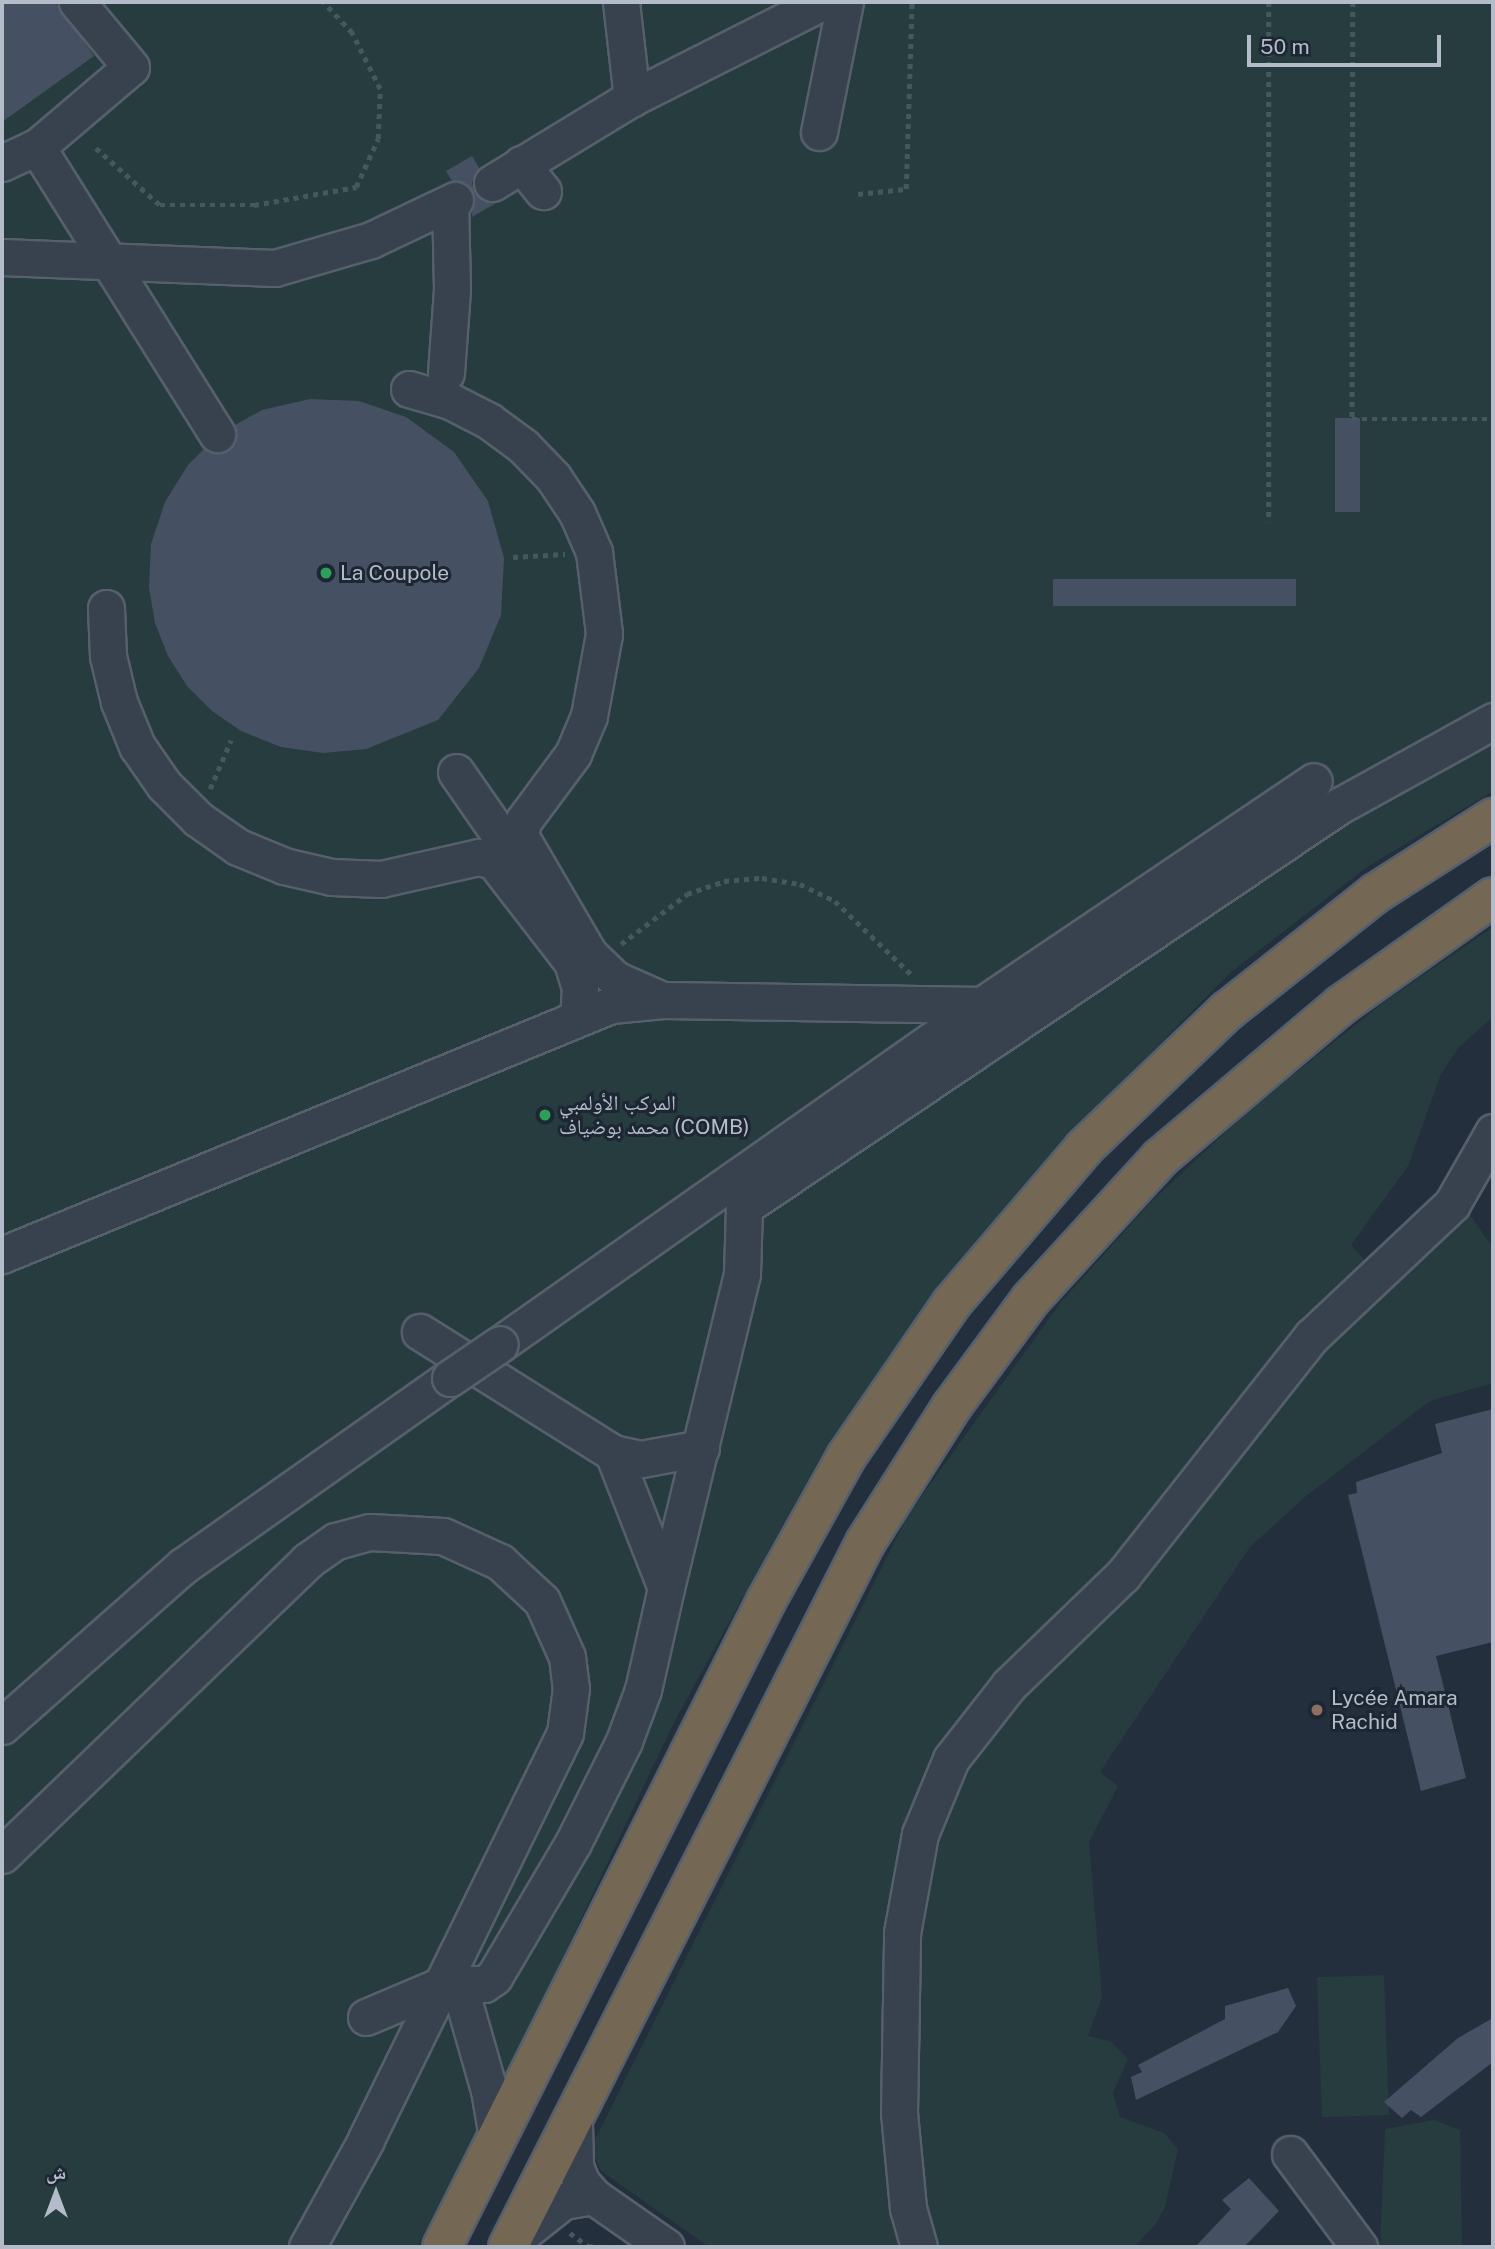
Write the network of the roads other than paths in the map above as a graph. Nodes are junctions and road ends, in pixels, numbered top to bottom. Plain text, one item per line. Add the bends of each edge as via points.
1 (76, 2) edge
2 (621, 2) edge
3 (822, 2) edge
4 (845, 2) edge
5 (632, 98) junction
6 (819, 132) dead end
7 (37, 147) junction
8 (2, 163) edge
9 (521, 164) junction
10 (492, 183) dead end
11 (543, 191) dead end
12 (2, 257) edge
13 (109, 258) junction
14 (446, 373) dead end
15 (409, 389) dead end
16 (217, 434) dead end
17 (106, 608) dead end
18 (1493, 721) edge
19 (456, 772) dead end
20 (1314, 781) dead end
21 (1493, 818) edge
22 (1493, 897) edge
23 (545, 904) junction
24 (663, 1000) junction
25 (982, 1005) junction
26 (578, 1016) junction
27 (1493, 1132) edge
28 (743, 1191) junction
29 (2, 1255) edge
30 (420, 1332) dead end
31 (701, 1448) junction
32 (613, 1453) junction
33 (666, 1588) junction
34 (2, 1726) edge
35 (2, 1855) edge
36 (451, 1984) junction
37 (366, 2017) dead end
38 (574, 2124) junction
39 (497, 2137) junction
40 (1290, 2154) dead end
41 (593, 2196) junction
42 (509, 2245) edge
43 (307, 2247) edge
44 (442, 2247) edge
45 (666, 2247) edge
46 (919, 2247) edge
47 (1359, 2247) edge

1 - 7 street via 131,67
2 - 5 street
3 - 5 street
4 - 6 street
5 - 9 street
7 - 8 street
7 - 13 street
9 - 10 street
9 - 11 street
12 - 13 street
13 - 14 street via 275,268 372,240 452,202
13 - 16 street
15 - 23 street via 450,401 523,446 565,495 594,552 604,634 589,716 573,754 524,820 519,834
17 - 23 street via 108,656 119,702 137,746 164,785 198,819 238,847 284,866 332,877 381,879 487,858
18 - 28 street via 1339,806
19 - 23 street
20 - 25 street
21 - 39 highway via 1376,894 1227,1011 1085,1147 951,1304 868,1422 790,1556 675,1776
22 - 38 highway via 1341,1005 1210,1112 1112,1208 1006,1332 952,1406 865,1543
23 - 24 street via 601,967 629,988
23 - 26 street via 580,988
24 - 25 street
24 - 26 street via 611,1005
25 - 28 street
26 - 29 street
27 - 46 street via 1452,1204 1312,1336 1123,1575 1009,1685 951,1759 920,1834 902,1933 899,2113 908,2208
28 - 31 street via 742,1274
28 - 34 street, bridge via 500,1344 183,1566
30 - 32 street
31 - 32 street via 641,1459
31 - 33 street
32 - 33 street
33 - 36 street via 643,1690 624,1741 573,1843 494,1977 484,1984
35 - 36 street via 307,1561 337,1541 370,1532 443,1536 500,1562 542,1601 568,1657 571,1688 565,1733
36 - 37 street
36 - 39 street via 489,2090
36 - 43 street
38 - 41 street via 575,2166
38 - 42 highway
39 - 44 highway
40 - 47 street
41 - 42 street via 563,2201
41 - 45 street

